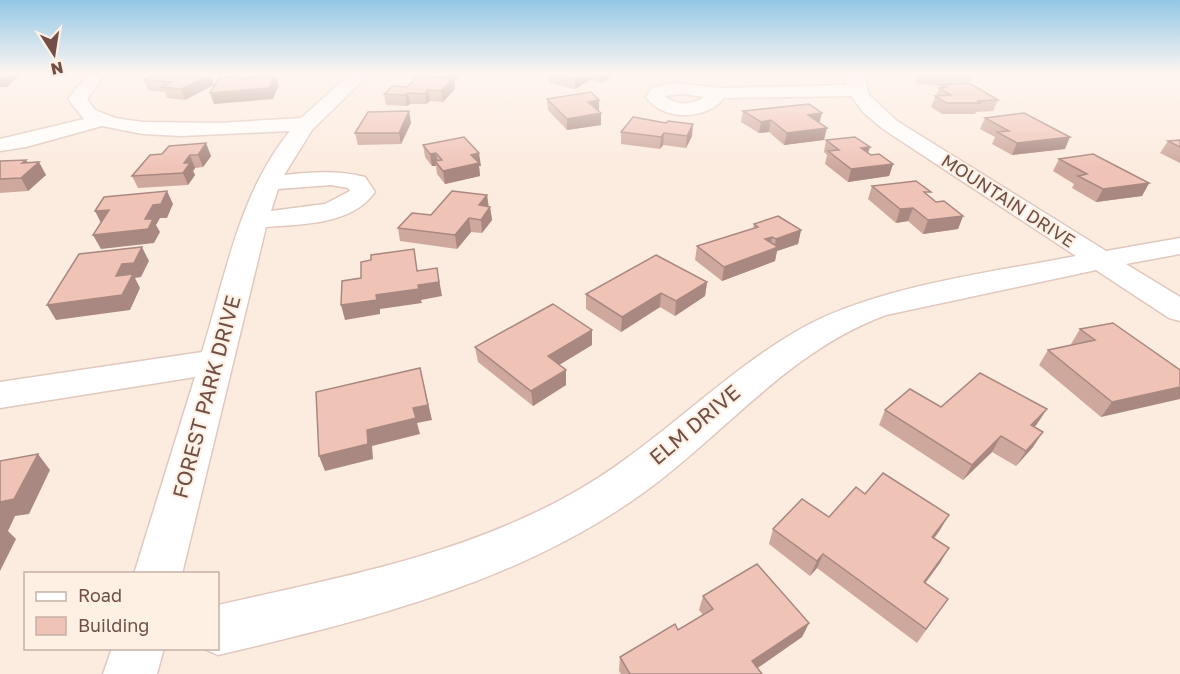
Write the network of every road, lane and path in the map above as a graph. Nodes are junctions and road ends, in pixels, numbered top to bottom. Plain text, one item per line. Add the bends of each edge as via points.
1 (72, 105) edge
2 (324, 105) edge
3 (868, 105) edge
4 (99, 121) junction
5 (307, 124) junction
6 (0, 145) edge
7 (269, 183) junction
8 (256, 220) junction
9 (1180, 246) edge
10 (1100, 260) junction
11 (1180, 311) edge
12 (216, 362) junction
13 (0, 395) edge
14 (158, 572) edge
15 (219, 630) edge
16 (137, 650) edge
17 (130, 674) edge

1 - 4 street via 69,110
2 - 5 street, FOREST PARK DRIVE
3 - 10 street, MOUNTAIN DRIVE via 890,125
4 - 5 street via 156,129
4 - 6 street
5 - 7 street, FOREST PARK DRIVE via 292,141
7 - 8 street, FOREST PARK DRIVE
7 - 8 street via 340,178 357,182 363,192 336,209
8 - 12 street, FOREST PARK DRIVE
9 - 10 street, ELM DRIVE
10 - 11 street, MOUNTAIN DRIVE
10 - 15 street, ELM DRIVE via 902,301 848,318 789,350 629,480 535,536 406,586
12 - 13 street
12 - 14 street, FOREST PARK DRIVE
16 - 17 street

